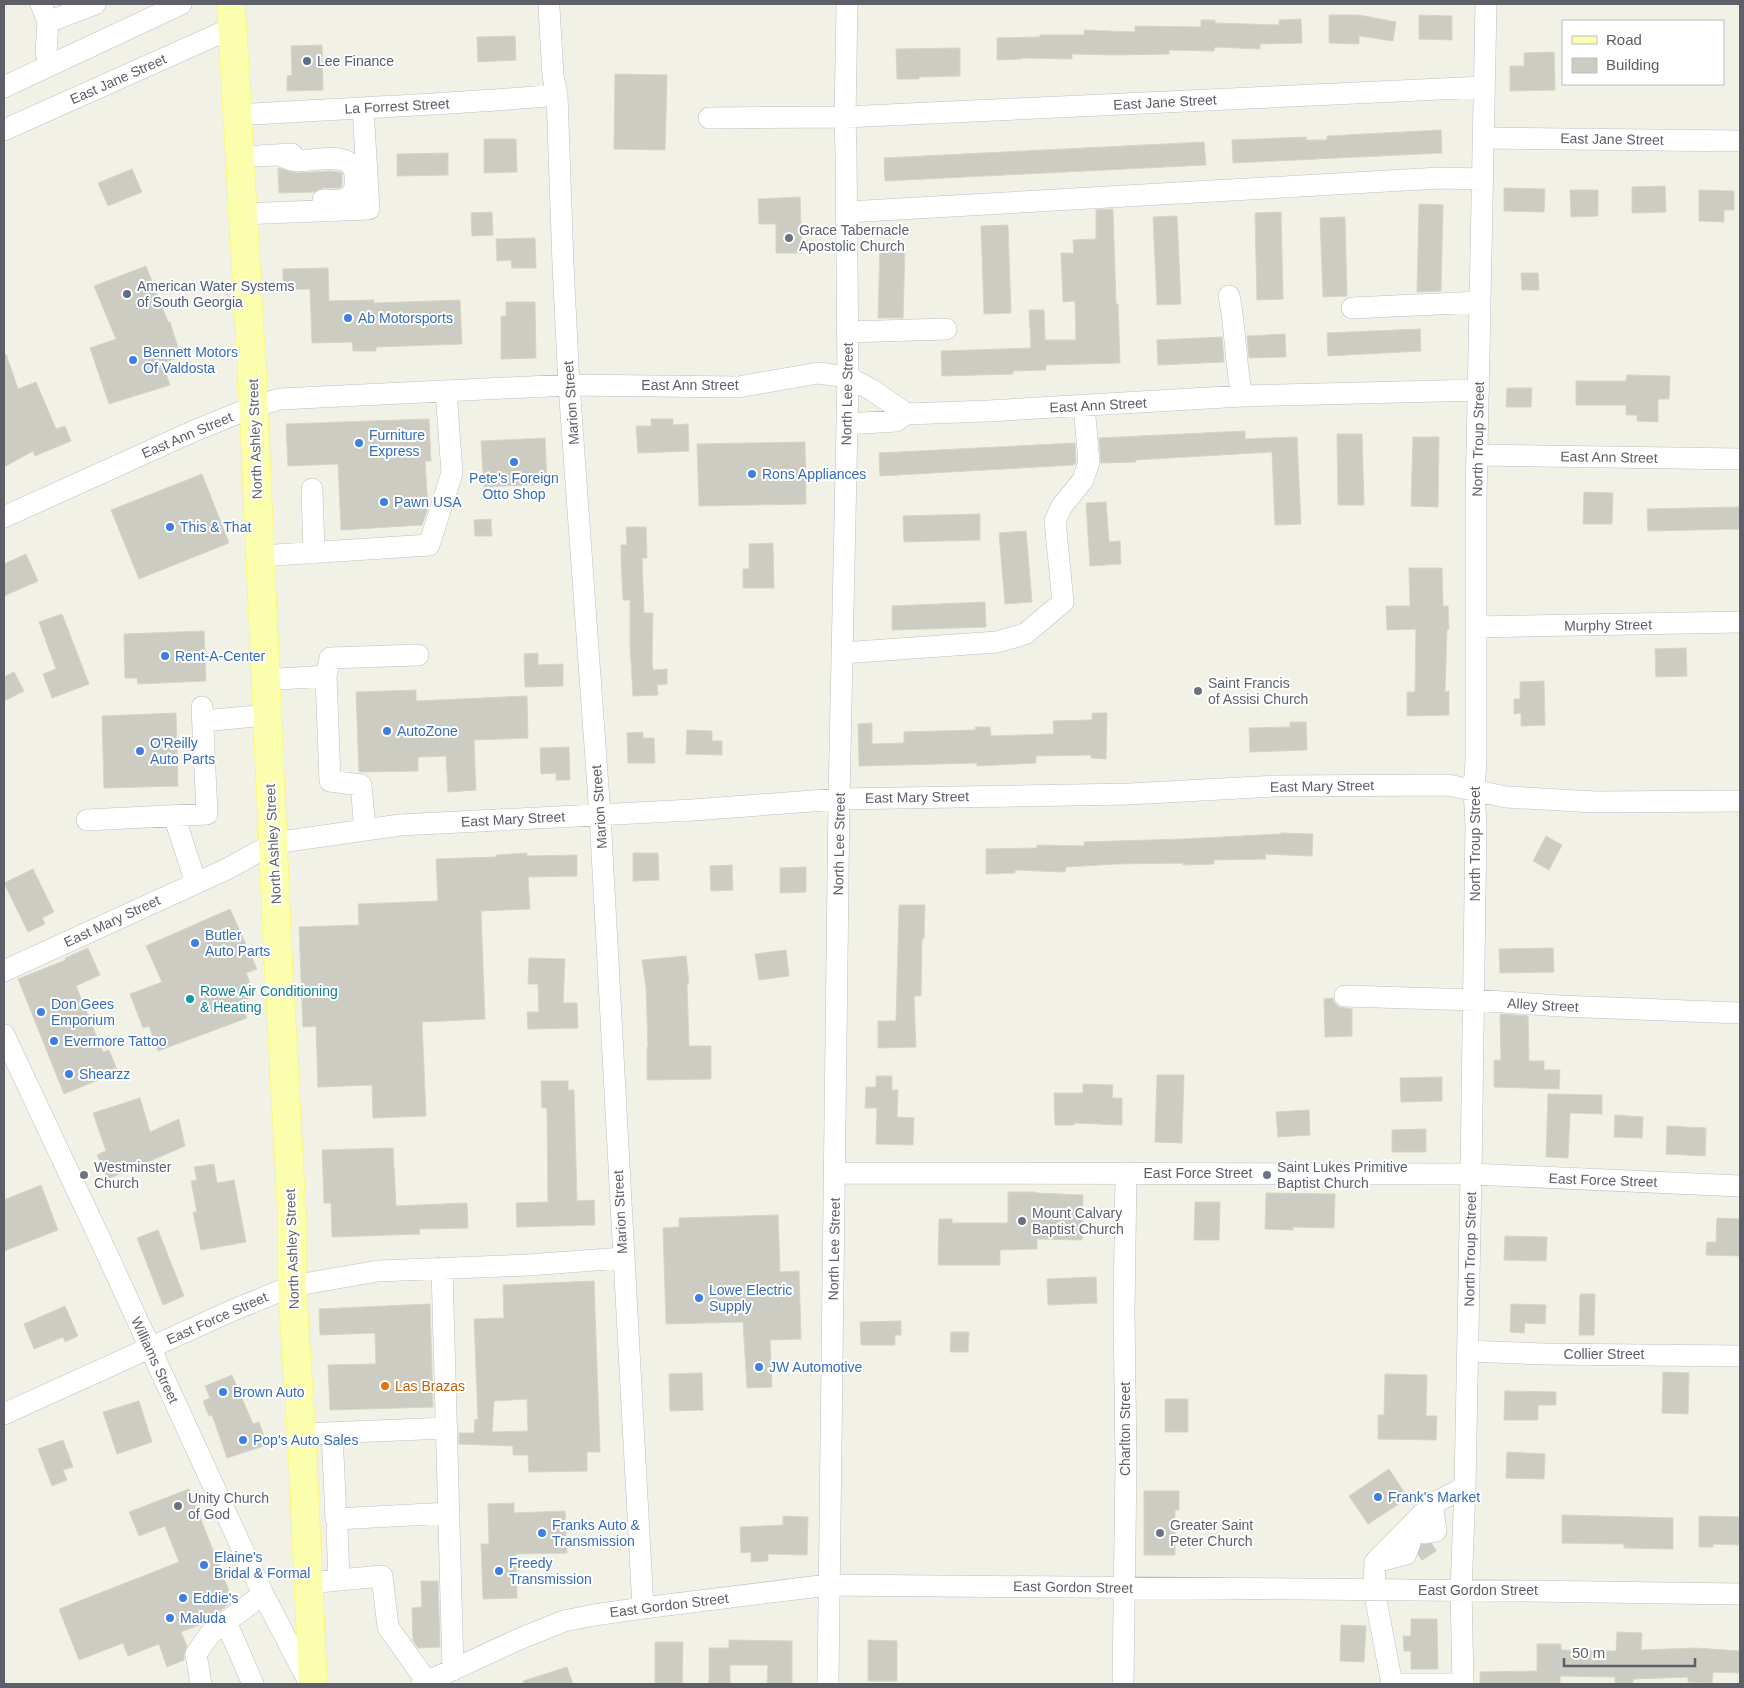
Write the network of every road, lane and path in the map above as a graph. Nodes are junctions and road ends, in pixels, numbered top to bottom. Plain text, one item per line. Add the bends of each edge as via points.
1 (95, 4) edge
2 (182, 4) edge
3 (847, 4) edge
4 (1486, 4) edge
5 (549, 7) dead end
6 (44, 13) edge
7 (232, 16) edge
8 (51, 64) junction
9 (4, 87) edge
10 (1484, 87) junction
11 (557, 96) junction
12 (363, 108) junction
13 (237, 115) junction
14 (845, 117) junction
15 (709, 118) dead end
16 (4, 130) edge
17 (1483, 138) junction
18 (1740, 141) edge
19 (365, 151) junction
20 (279, 155) junction
21 (240, 157) junction
22 (1482, 179) junction
23 (299, 212) junction
24 (847, 212) junction
25 (243, 214) junction
26 (1230, 296) dead end
27 (1480, 302) junction
28 (1352, 308) dead end
29 (946, 329) dead end
30 (847, 332) junction
31 (848, 377) junction
32 (569, 386) junction
33 (1479, 390) junction
34 (446, 391) junction
35 (1242, 396) junction
36 (1084, 406) junction
37 (253, 407) junction
38 (907, 414) junction
39 (847, 424) junction
40 (1478, 455) junction
41 (1740, 459) edge
42 (312, 489) dead end
43 (4, 517) edge
44 (314, 553) junction
45 (260, 556) junction
46 (1740, 622) edge
47 (1476, 627) junction
48 (842, 653) junction
49 (418, 655) dead end
50 (326, 676) junction
51 (265, 680) junction
52 (267, 715) junction
53 (1474, 790) junction
54 (839, 799) junction
55 (1740, 801) edge
56 (600, 815) junction
57 (174, 816) junction
58 (88, 820) dead end
59 (365, 830) junction
60 (274, 843) junction
61 (196, 882) junction
62 (4, 971) edge
63 (1345, 996) dead end
64 (1474, 1000) junction
65 (1740, 1012) edge
66 (4, 1034) edge
67 (835, 1172) junction
68 (1126, 1173) junction
69 (1472, 1174) junction
70 (1740, 1186) edge
71 (623, 1258) junction
72 (442, 1268) junction
73 (292, 1286) junction
74 (149, 1348) junction
75 (1468, 1350) junction
76 (1740, 1356) edge
77 (4, 1414) edge
78 (447, 1428) junction
79 (332, 1433) junction
80 (301, 1434) junction
81 (1465, 1487) junction
82 (1432, 1504) junction
83 (449, 1513) junction
84 (337, 1524) junction
85 (306, 1530) junction
86 (1374, 1562) junction
87 (340, 1580) junction
88 (308, 1583) junction
89 (828, 1585) junction
90 (1124, 1587) junction
91 (1374, 1590) junction
92 (1461, 1590) junction
93 (263, 1594) junction
94 (1740, 1594) edge
95 (642, 1608) junction
96 (226, 1622) junction
97 (453, 1670) junction
98 (425, 1683) edge
99 (201, 1684) edge
100 (253, 1684) edge
101 (311, 1684) edge
102 (828, 1684) edge
103 (1123, 1684) edge
104 (1463, 1684) edge

1 - 6 street
2 - 8 street
3 - 14 street, North Lee Street
4 - 10 street, North Troup Street
5 - 11 street, Marion Street
6 - 8 street via 46,53
7 - 13 main road, North Ashley Street
7 - 16 street, East Jane Street
8 - 9 street
10 - 14 street, East Jane Street
10 - 17 street, North Troup Street
11 - 12 street, La Forrest Street
11 - 32 street, Marion Street
12 - 13 street, La Forrest Street
12 - 19 street
13 - 21 main road, North Ashley Street
14 - 15 street, East Jane Street
14 - 24 street, North Lee Street
17 - 18 street, East Jane Street
17 - 22 street, North Troup Street
19 - 20 street
19 - 23 street via 368,209
20 - 21 street
20 - 23 street via 295,161 340,159 349,162 355,171 356,183 352,194 346,198 306,201
21 - 25 main road, North Ashley Street
22 - 24 street via 1440,178
22 - 27 street, North Troup Street
23 - 25 street
24 - 30 street, North Lee Street
25 - 37 main road, North Ashley Street
26 - 35 street
27 - 28 street
27 - 33 street, North Troup Street
29 - 30 street
30 - 31 street, North Lee Street
31 - 32 street, East Ann Street via 818,373 738,387
31 - 38 street, East Ann Street
31 - 39 street, North Lee Street
32 - 34 street, East Ann Street
32 - 56 street, Marion Street
33 - 35 street, East Ann Street
33 - 40 street, North Troup Street
34 - 37 street, East Ann Street via 280,399
34 - 44 street via 452,473 429,545
35 - 36 street, East Ann Street
36 - 38 street, East Ann Street
36 - 48 street via 1089,462 1083,480 1062,506 1055,521 1063,602 1025,634 997,642
37 - 43 street, East Ann Street
37 - 45 main road, North Ashley Street
38 - 39 street via 896,421
39 - 48 street, North Lee Street
40 - 41 street, East Ann Street
40 - 47 street, North Troup Street
42 - 44 street
44 - 45 street
45 - 51 main road, North Ashley Street
46 - 47 street, Murphy Street
47 - 53 street, North Troup Street
48 - 54 street, North Lee Street
49 - 50 street via 330,658
50 - 51 street
50 - 59 street via 330,781 361,785
51 - 52 main road, North Ashley Street
52 - 57 street via 202,714 208,814
52 - 60 main road, North Ashley Street
53 - 54 street, East Mary Street via 1448,785 1276,786 1129,794
53 - 55 street, East Mary Street via 1506,797 1596,802
53 - 64 street, North Troup Street
54 - 56 street, East Mary Street
54 - 67 street, North Lee Street
56 - 59 street, East Mary Street via 400,825
56 - 71 street, Marion Street
57 - 58 street
57 - 61 street
59 - 60 street, East Mary Street
60 - 61 street, East Mary Street
60 - 73 main road, North Ashley Street via 292,1216
61 - 62 street, East Mary Street
63 - 64 street, Alley Street
64 - 65 street, Alley Street
64 - 69 street, North Troup Street
66 - 74 street, Williams Street
67 - 68 street, East Force Street
67 - 89 street, North Lee Street
68 - 69 street, East Force Street
68 - 90 street, Charlton Street
69 - 70 street, East Force Street
69 - 75 street, North Troup Street
71 - 72 street, East Force Street
71 - 95 street, Marion Street
72 - 73 street, East Force Street via 378,1271
72 - 78 street
73 - 74 street, East Force Street
73 - 80 main road, North Ashley Street
74 - 77 street, East Force Street
74 - 93 street, Williams Street
75 - 76 street, Collier Street
75 - 81 street, North Troup Street
78 - 79 street
78 - 83 street
79 - 80 street
79 - 84 street
80 - 85 main road, North Ashley Street
81 - 82 street
81 - 92 street, North Troup Street
82 - 86 street
82 - 86 street via 1421,1543
83 - 84 street
83 - 97 street
84 - 85 street
84 - 87 street
85 - 88 main road, North Ashley Street
86 - 91 street
87 - 88 street
87 - 98 street via 382,1576 388,1627
88 - 101 main road, North Ashley Street
89 - 90 street, East Gordon Street
89 - 95 street, East Gordon Street
89 - 102 street, North Lee Street
90 - 91 street, East Gordon Street
90 - 103 street, Charlton Street
91 - 92 street, East Gordon Street
91 - 104 street via 1392,1684
92 - 94 street, East Gordon Street
92 - 104 street, North Troup Street
93 - 96 street
93 - 101 street, Williams Street
95 - 97 street, East Gordon Street via 564,1621
96 - 99 street via 210,1634 196,1654
96 - 100 street
97 - 98 street, East Gordon Street

